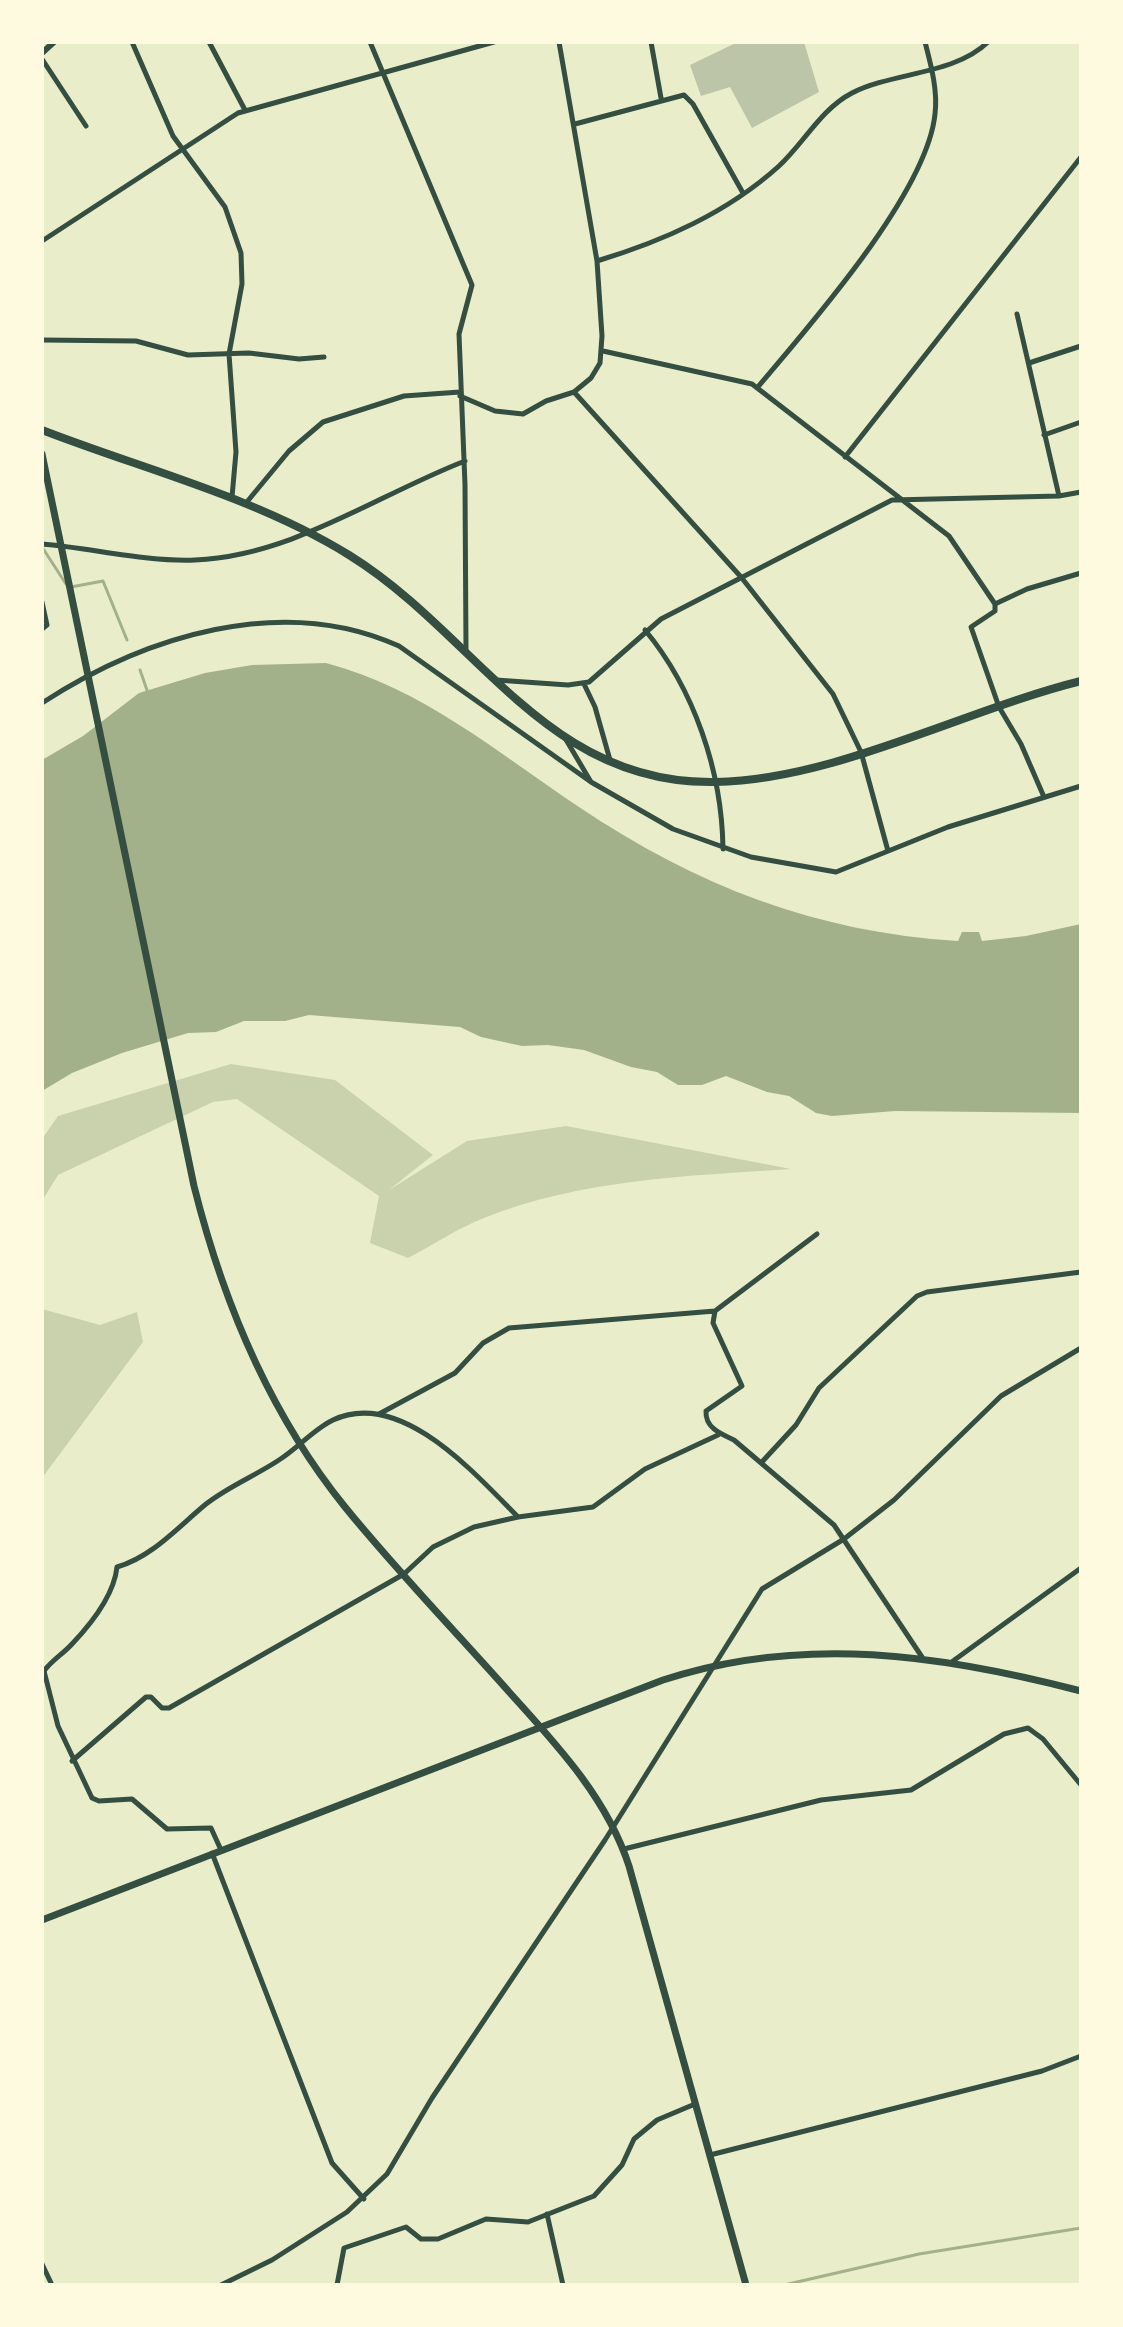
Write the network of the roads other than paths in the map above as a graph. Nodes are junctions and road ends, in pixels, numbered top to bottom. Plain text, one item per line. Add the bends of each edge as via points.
1 (54, 42) edge
2 (132, 42) edge
3 (209, 42) edge
4 (370, 42) edge
5 (494, 42) edge
6 (559, 42) edge
7 (651, 42) edge
8 (925, 42) edge
9 (988, 42) edge
10 (42, 53) edge
11 (42, 59) edge
12 (931, 67) junction
13 (383, 74) junction
14 (661, 98) junction
15 (245, 110) junction
16 (575, 124) junction
17 (86, 126) dead end
18 (181, 148) junction
19 (1081, 157) edge
20 (743, 193) junction
21 (42, 241) edge
22 (597, 261) junction
23 (1017, 314) dead end
24 (42, 340) edge
25 (1081, 346) edge
26 (603, 351) junction
27 (229, 354) junction
28 (324, 357) dead end
29 (1029, 363) junction
30 (757, 388) junction
31 (574, 392) junction
32 (460, 394) junction
33 (1081, 422) edge
34 (42, 430) edge
35 (1044, 435) junction
36 (42, 454) edge
37 (845, 457) junction
38 (465, 461) junction
39 (1081, 492) edge
40 (1059, 496) junction
41 (232, 497) junction
42 (899, 499) junction
43 (246, 503) junction
44 (307, 532) junction
45 (42, 544) edge
46 (61, 546) junction
47 (1081, 573) edge
48 (741, 577) junction
49 (42, 602) edge
50 (995, 604) junction
51 (42, 629) edge
52 (645, 630) junction
53 (466, 651) junction
54 (87, 679) junction
55 (493, 680) junction
56 (1081, 681) edge
57 (584, 684) junction
58 (42, 703) edge
59 (999, 707) junction
60 (565, 738) junction
61 (861, 752) junction
62 (610, 761) junction
63 (591, 782) junction
64 (716, 782) junction
65 (1081, 786) edge
66 (1044, 797) junction
67 (723, 849) junction
68 (888, 851) junction
69 (817, 1234) dead end
70 (1081, 1272) edge
71 (715, 1311) junction
72 (1081, 1348) edge
73 (379, 1414) junction
74 (718, 1435) junction
75 (301, 1445) junction
76 (761, 1463) junction
77 (518, 1517) junction
78 (844, 1539) junction
79 (1081, 1568) edge
80 (404, 1574) junction
81 (922, 1657) junction
82 (953, 1661) junction
83 (718, 1665) junction
84 (1081, 1691) edge
85 (541, 1727) junction
86 (72, 1761) junction
87 (1081, 1785) edge
88 (613, 1828) junction
89 (624, 1849) junction
90 (221, 1850) junction
91 (212, 1853) junction
92 (42, 1920) edge
93 (1081, 2056) edge
94 (695, 2104) junction
95 (710, 2155) junction
96 (364, 2199) junction
97 (547, 2214) junction
98 (42, 2264) edge
99 (52, 2285) edge
100 (221, 2285) edge
101 (337, 2285) edge
102 (563, 2285) edge
103 (746, 2285) edge

1 - 10 street
2 - 18 street
3 - 15 street
4 - 13 street
5 - 13 street
6 - 16 street
7 - 14 street
8 - 12 street
9 - 12 street via 970,55
11 - 17 street
12 - 20 street via 840,100 787,159
12 - 30 street via 936,111 919,168 853,269
13 - 15 street
13 - 32 street via 470,276 459,334
14 - 16 street
14 - 20 street via 677,94 689,99
15 - 18 street
16 - 22 street
18 - 21 street
18 - 27 street via 225,207 241,253 242,284
19 - 37 street
20 - 22 street via 683,231
22 - 26 street
23 - 29 street
24 - 27 street via 136,341 188,355
25 - 29 street
26 - 30 street via 743,380
26 - 31 street via 591,378
27 - 28 street
27 - 41 street via 236,452
29 - 35 street
30 - 37 street
31 - 32 street via 513,415
31 - 48 street
32 - 38 street
32 - 43 street via 404,396 323,422 289,451
33 - 35 street
34 - 41 main road
35 - 40 street
36 - 46 main road
37 - 42 street
38 - 44 street
38 - 53 street
39 - 40 street
40 - 42 street
41 - 43 main road
42 - 48 street
42 - 50 street via 949,536
43 - 44 main road
44 - 46 street via 260,549 192,560
44 - 53 main road via 369,568
45 - 46 street
46 - 54 main road
47 - 50 street
48 - 52 street
48 - 61 street via 833,694
49 - 51 street via 47,625
50 - 59 street via 995,611 971,627
52 - 57 street
52 - 64 street via 684,684
53 - 55 main road
54 - 58 street
54 - 63 street via 161,643 208,632 285,623 344,626 421,659
54 - 75 main road via 194,1186 222,1283 260,1373
55 - 57 street
55 - 60 main road
56 - 59 main road
57 - 62 street
59 - 61 main road
59 - 66 street
60 - 62 main road
60 - 63 street
61 - 64 main road via 766,777
61 - 68 street
62 - 64 main road via 667,778
63 - 67 street via 673,829
64 - 67 street
65 - 66 street
66 - 68 street
67 - 68 street via 836,872
69 - 71 street
70 - 76 street via 917,1296 819,1388 796,1425
71 - 73 street via 509,1328 491,1336 455,1373
71 - 74 street via 713,1323 742,1386 706,1411
72 - 78 street via 1001,1396 894,1500
73 - 75 street via 334,1420
73 - 77 street via 447,1449
74 - 76 street via 734,1440
74 - 77 street via 645,1469 593,1507
75 - 80 main road via 345,1507
75 - 86 street via 221,1492 142,1558 117,1567 115,1585 103,1603 44,1671
76 - 78 street via 821,1511
77 - 80 street via 459,1533 421,1555
78 - 81 street
78 - 83 street via 762,1589
79 - 82 street
80 - 85 main road
80 - 86 street via 169,1708 146,1697
81 - 82 main road
81 - 83 main road via 800,1653
82 - 84 main road
83 - 85 main road via 663,1680
83 - 88 street
85 - 88 main road via 577,1770
85 - 90 main road
86 - 90 street via 92,1798 132,1799 167,1829 211,1828
87 - 89 street via 1028,1728 1004,1734 911,1790 821,1800
88 - 89 main road
88 - 96 street via 453,2065 387,2174
89 - 94 main road
90 - 91 main road
91 - 92 main road
91 - 96 street via 332,2163
93 - 95 street via 1042,2071
94 - 95 main road
94 - 97 street via 657,2120 634,2139 622,2165 594,2196
95 - 103 main road
96 - 100 street via 272,2260
97 - 101 street via 520,2223 486,2219 438,2239 421,2239 406,2227 344,2248
97 - 102 street
98 - 99 street

